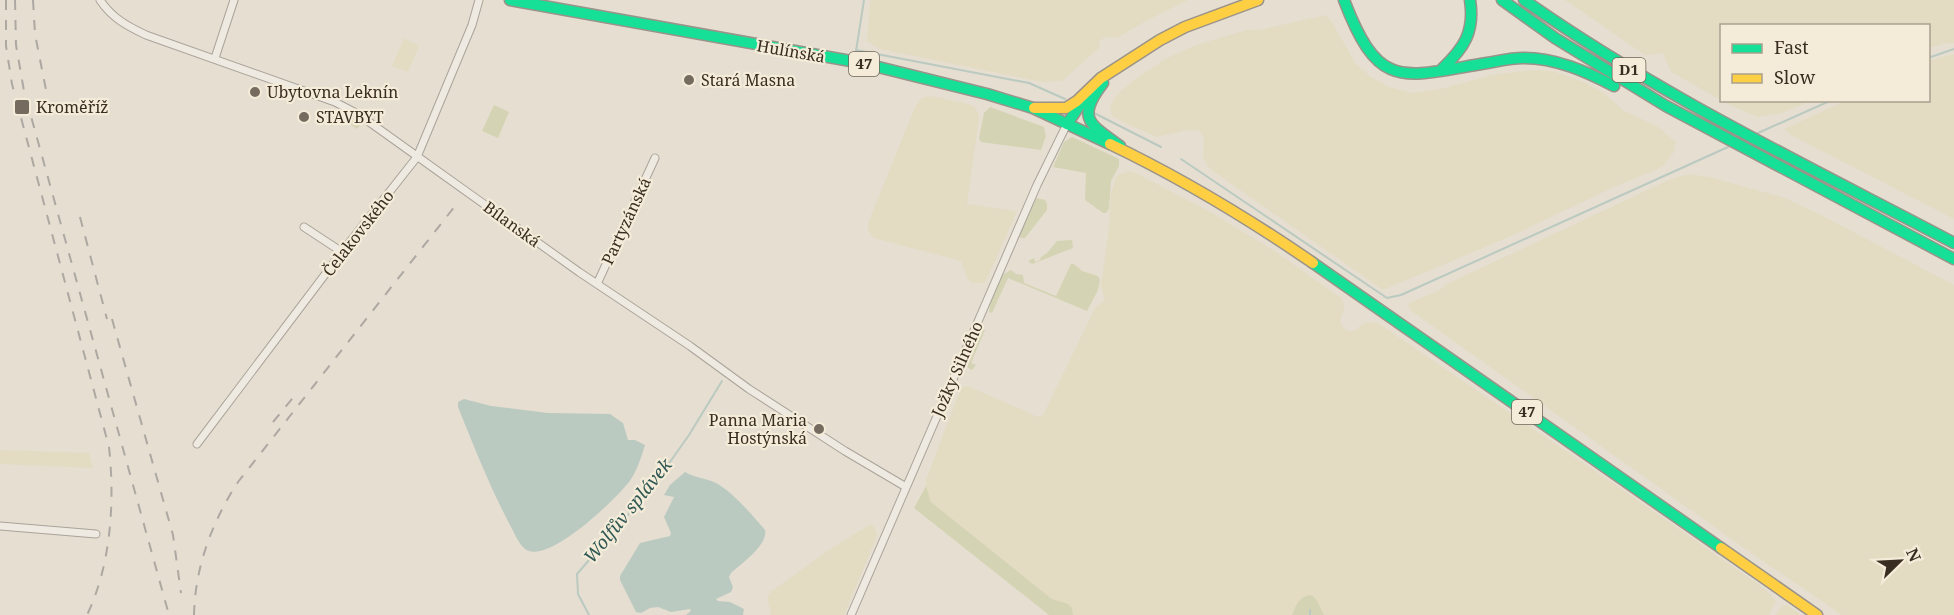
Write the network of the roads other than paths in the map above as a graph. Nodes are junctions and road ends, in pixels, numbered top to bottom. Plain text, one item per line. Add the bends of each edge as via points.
1 (100, 0) edge
2 (234, 0) edge
3 (479, 0) edge
4 (510, 0) edge
5 (1258, 0) edge
6 (1344, 0) edge
7 (1470, 0) edge
8 (1502, 0) edge
9 (1524, 0) edge
10 (215, 58) junction
11 (1442, 69) junction
12 (1115, 70) junction
13 (1033, 108) junction
14 (1671, 109) junction
15 (1067, 124) junction
16 (1131, 154) junction
17 (417, 158) junction
18 (655, 158) dead end
19 (304, 227) dead end
20 (1954, 243) edge
21 (342, 252) junction
22 (1954, 259) edge
23 (597, 284) junction
24 (197, 444) dead end
25 (906, 487) junction
26 (0, 526) edge
27 (96, 534) dead end
28 (851, 615) edge
29 (1817, 615) edge

1 - 10 street, Bílanská via 122,24
2 - 10 street
3 - 17 street, Čelakovského
4 - 13 main road, Hulínská / 47 via 862,63
5 - 12 main road via 1185,27
6 - 11 main road via 1362,41 1376,59 1396,72
7 - 11 main road via 1473,18 1469,36
8 - 14 main road, D1 via 1573,51
9 - 20 main road, D1 via 1625,68
10 - 17 street, Bílanská via 335,102 358,114
11 - 14 main road via 1521,58 1558,61 1576,66 1654,107
12 - 13 main road via 1066,108
12 - 15 main road via 1085,99
12 - 16 main road via 1089,100 1087,114 1094,126
13 - 15 main road, Hulínská / 47
14 - 22 main road, D1
15 - 16 main road, 47
15 - 25 street, Jožky Silného
16 - 29 main road, 47 via 1281,241
17 - 21 street, Čelakovského
17 - 23 street, Bílanská
18 - 23 street, Partyzánská
19 - 21 street
21 - 24 street, Čelakovského
23 - 25 street, Bílanská via 807,427
25 - 28 street, Jožky Silného
26 - 27 street

